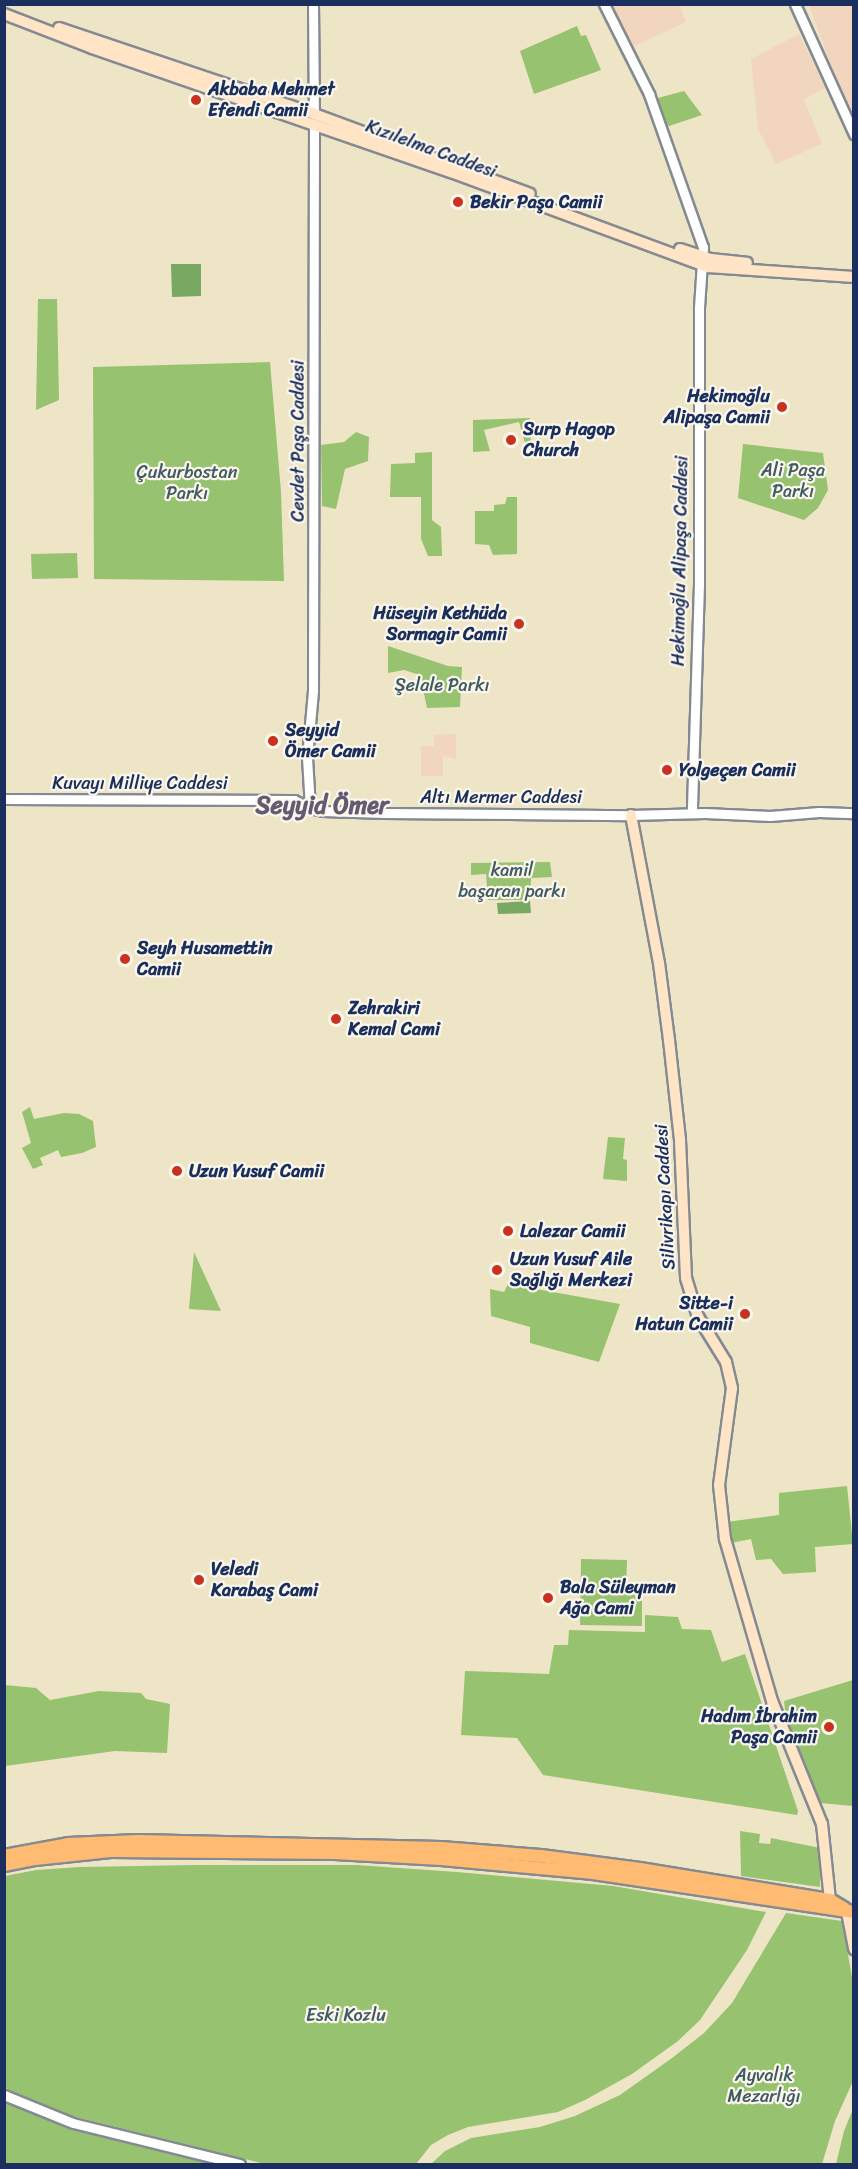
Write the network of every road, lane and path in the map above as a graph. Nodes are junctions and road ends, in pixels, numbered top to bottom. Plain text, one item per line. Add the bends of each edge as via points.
1 (313, 4) edge
2 (604, 4) edge
3 (795, 4) edge
4 (4, 9) edge
5 (4, 14) edge
6 (93, 44) junction
7 (314, 119) junction
8 (854, 134) edge
9 (703, 261) junction
10 (854, 270) edge
11 (854, 277) edge
12 (4, 799) edge
13 (309, 808) junction
14 (692, 813) junction
15 (854, 813) edge
16 (632, 815) junction
17 (4, 1856) edge
18 (4, 1865) edge
19 (844, 1908) edge
20 (854, 1949) edge
21 (4, 2096) edge
22 (240, 2164) edge

1 - 7 street, Cevdet Paşa Caddesi
2 - 9 street, Hekimoğlu Alipaşa Caddesi via 649,94 695,220
3 - 8 street
4 - 6 main road, Kızılelma Caddesi
5 - 6 main road, Kızılelma Caddesi
6 - 7 main road, Kızılelma Caddesi
7 - 9 main road, Kızılelma Caddesi
7 - 13 street, Cevdet Paşa Caddesi via 313,691 307,758
9 - 10 main road, Kızılelma Caddesi
9 - 11 main road, Kızılelma Caddesi via 717,269
9 - 14 street, Hekimoğlu Alipaşa Caddesi
12 - 13 street, Kuvayı Milliye Caddesi via 294,800
13 - 16 street, Altı Mermer Caddesi via 334,812
14 - 15 street
14 - 16 street, Altı Mermer Caddesi
16 - 19 main road, Silivrikapı Caddesi via 669,1040 681,1150 686,1278 697,1315 726,1362 732,1388 719,1485 725,1539 772,1701 822,1824
17 - 19 main road via 68,1844 138,1840 441,1848 566,1859
18 - 19 main road via 111,1851 335,1853 593,1873
19 - 20 main road, Silivrikapı Caddesi
21 - 22 street via 73,2123

